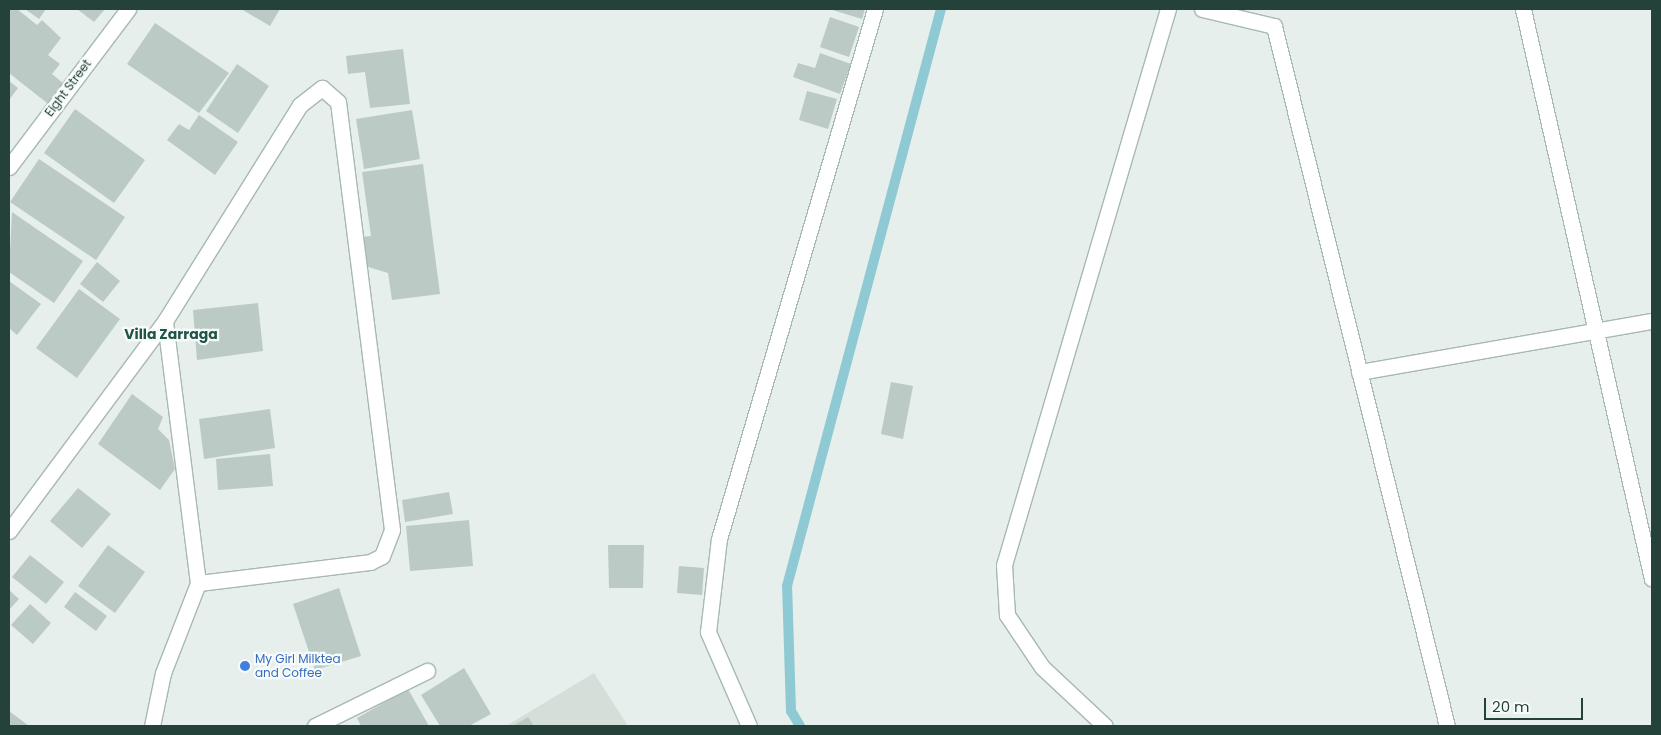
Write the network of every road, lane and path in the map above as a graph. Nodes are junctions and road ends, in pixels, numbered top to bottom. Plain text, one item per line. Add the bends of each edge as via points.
1 (128, 9) edge
2 (874, 9) edge
3 (1168, 9) edge
4 (1202, 9) edge
5 (1523, 9) edge
6 (9, 167) edge
7 (165, 321) junction
8 (1652, 321) edge
9 (1598, 334) junction
10 (1359, 372) junction
11 (9, 531) edge
12 (1652, 579) edge
13 (198, 584) junction
14 (427, 671) dead end
15 (152, 726) edge
16 (315, 726) edge
17 (749, 726) edge
18 (1105, 726) edge
19 (1446, 726) edge

1 - 6 street, Eight Street
2 - 17 street via 719,540 708,632
3 - 18 street via 1004,565 1007,615 1042,666
4 - 10 street via 1274,26
5 - 9 street
7 - 11 street
7 - 13 street
7 - 13 street via 300,105 322,88 338,102 392,530 382,556 370,562
8 - 9 street
9 - 10 street
9 - 12 street
10 - 19 street
13 - 15 street via 162,673
14 - 16 street

